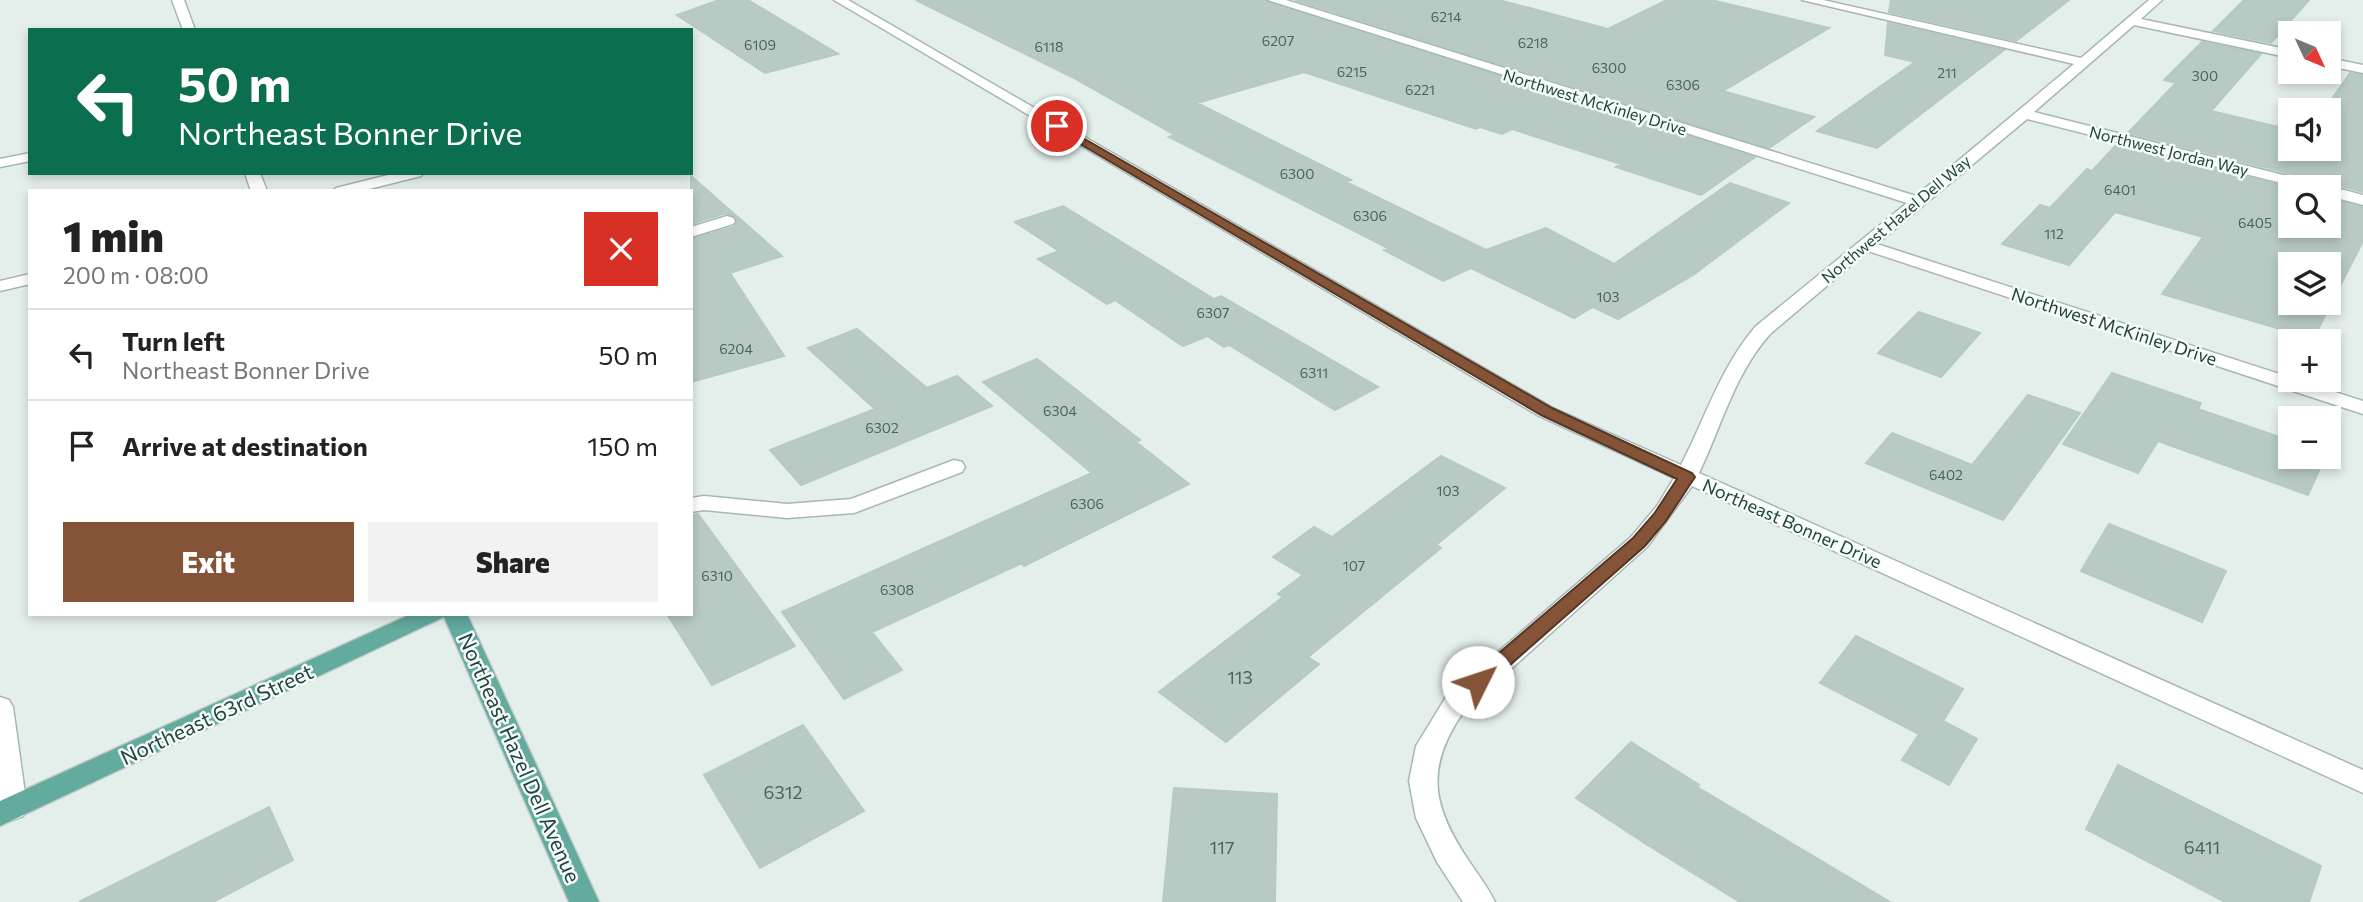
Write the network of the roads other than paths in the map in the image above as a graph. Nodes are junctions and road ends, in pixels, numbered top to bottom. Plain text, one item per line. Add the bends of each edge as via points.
1 (178, 0) edge
2 (839, 0) edge
3 (1275, 0) edge
4 (1808, 0) edge
5 (2156, 0) edge
6 (2133, 21) junction
7 (189, 28) edge
8 (2278, 51) edge
9 (2083, 62) junction
10 (2342, 65) edge
11 (2363, 69) edge
12 (2024, 114) junction
13 (28, 157) edge
14 (0, 163) edge
15 (408, 175) edge
16 (2278, 178) edge
17 (349, 189) edge
18 (2341, 194) edge
19 (2363, 200) edge
20 (1917, 201) junction
21 (727, 221) dead end
22 (693, 231) edge
23 (1865, 245) junction
24 (28, 279) edge
25 (0, 286) edge
26 (2363, 408) edge
27 (954, 467) dead end
28 (1686, 477) junction
29 (693, 505) edge
30 (430, 616) edge
31 (455, 616) edge
32 (0, 707) edge
33 (2363, 782) edge
34 (6, 811) edge
35 (584, 902) edge
36 (1480, 902) edge

1 - 7 street
2 - 28 street, Northeast Bonner Drive via 1546,412
3 - 20 street, Northwest McKinley Drive
4 - 9 street
5 - 6 street, Northwest Hazel Dell Way
6 - 8 street
6 - 9 street, Northwest Hazel Dell Way
9 - 12 street, Northwest Hazel Dell Way
10 - 11 street
12 - 16 street, Northwest Jordan Way
12 - 20 street, Northwest Hazel Dell Way
13 - 14 street
15 - 17 street
18 - 19 street
20 - 23 street, Northwest Hazel Dell Way
21 - 22 street
23 - 26 street, Northwest McKinley Drive
23 - 28 street, Northwest Hazel Dell Way via 1763,330 1740,356
24 - 25 street
27 - 29 street via 854,506 787,511
28 - 33 street, Northeast Bonner Drive
28 - 36 street, Northwest Hazel Dell Way via 1639,542 1478,682 1437,730 1425,760 1424,795 1433,827
30 - 34 main road, Northeast 63rd Street
31 - 35 main road, Northeast Hazel Dell Avenue
32 - 34 street

